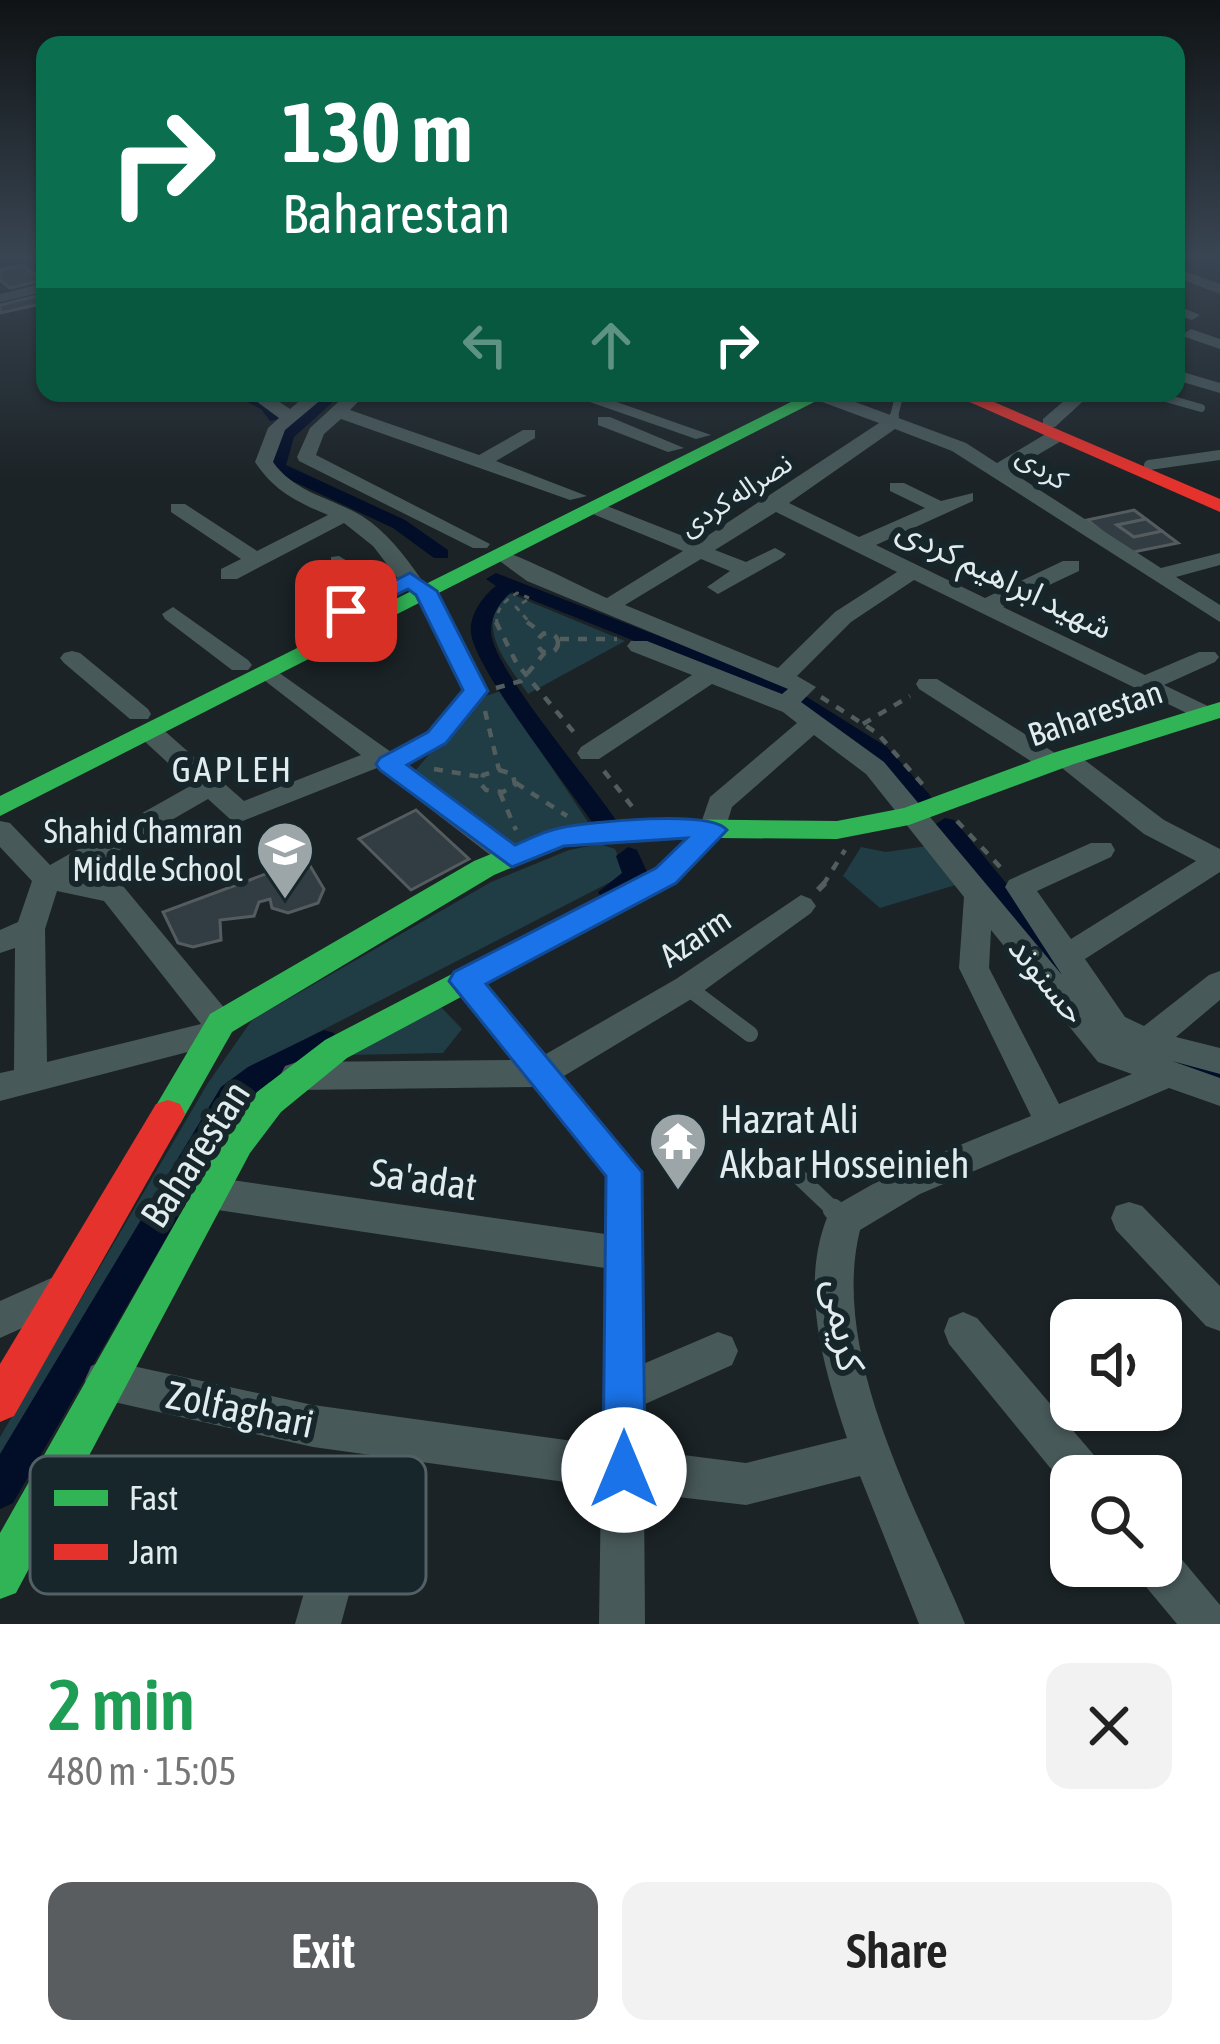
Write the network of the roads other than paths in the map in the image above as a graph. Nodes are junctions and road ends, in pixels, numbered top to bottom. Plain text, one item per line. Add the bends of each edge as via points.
1 (1191, 334) dead end
2 (1220, 344) edge
3 (1185, 378) edge
4 (1220, 388) edge
5 (268, 402) edge
6 (309, 402) edge
7 (349, 402) edge
8 (600, 402) edge
9 (619, 402) edge
10 (769, 402) edge
11 (805, 402) edge
12 (841, 402) edge
13 (898, 402) edge
14 (995, 402) edge
15 (1076, 402) edge
16 (1180, 402) edge
17 (612, 406) junction
18 (1201, 408) dead end
19 (338, 412) junction
20 (290, 417) junction
21 (594, 417) dead end
22 (892, 423) junction
23 (1053, 429) junction
24 (529, 434) dead end
25 (701, 435) junction
26 (675, 448) junction
27 (1220, 454) edge
28 (481, 462) junction
29 (1150, 465) junction
30 (997, 471) junction
31 (897, 487) dead end
32 (1220, 495) edge
33 (966, 497) dead end
34 (586, 502) junction
35 (775, 504) junction
36 (1220, 506) edge
37 (178, 508) dead end
38 (940, 508) junction
39 (343, 514) junction
40 (859, 544) junction
41 (491, 549) junction
42 (700, 550) junction
43 (775, 554) dead end
44 (1220, 559) edge
45 (257, 560) junction
46 (339, 562) dead end
47 (1071, 566) dead end
48 (747, 570) junction
49 (913, 571) junction
50 (229, 574) dead end
51 (1159, 575) junction
52 (418, 585) junction
53 (718, 586) dead end
54 (382, 593) junction
55 (986, 606) junction
56 (607, 607) junction
57 (172, 614) dead end
58 (1220, 615) edge
59 (639, 646) road end
60 (1207, 657) dead end
61 (72, 658) dead end
62 (240, 664) junction
63 (268, 672) junction
64 (710, 674) junction
65 (1148, 683) junction
66 (928, 684) road end
67 (790, 689) junction
68 (1213, 712) edge
69 (812, 722) junction
70 (144, 723) junction
71 (590, 753) dead end
72 (387, 761) junction
73 (1059, 761) junction
74 (0, 782) edge
75 (210, 786) junction
76 (0, 807) edge
77 (914, 815) junction
78 (0, 830) edge
79 (713, 830) junction
80 (1101, 850) dead end
81 (518, 854) junction
82 (1219, 860) edge
83 (47, 879) junction
84 (979, 895) junction
85 (801, 906) road end
86 (30, 929) junction
87 (0, 942) edge
88 (1067, 956) junction
89 (465, 981) junction
90 (1220, 983) edge
91 (687, 987) junction
92 (217, 1029) junction
93 (750, 1034) dead end
94 (1156, 1059) junction
95 (1220, 1061) edge
96 (542, 1072) junction
97 (297, 1076) junction
98 (16, 1083) edge
99 (1220, 1092) edge
100 (1051, 1123) junction
101 (794, 1173) dead end
102 (211, 1193) junction
103 (1129, 1218) dead end
104 (844, 1220) junction
105 (624, 1254) junction
106 (67, 1288) junction
107 (1220, 1313) edge
108 (0, 1320) edge
109 (963, 1331) dead end
110 (718, 1351) dead end
111 (105, 1380) junction
112 (624, 1393) junction
113 (0, 1402) edge
114 (873, 1452) junction
115 (1066, 1455) edge
116 (64, 1456) edge
117 (624, 1470) junction
118 (30, 1521) edge
119 (0, 1577) edge
120 (1175, 1587) edge
121 (326, 1594) edge
122 (318, 1624) edge
123 (622, 1624) edge
124 (942, 1624) edge
125 (1206, 1624) edge

1 - 2 street
3 - 4 street
5 - 20 street
6 - 20 street
7 - 19 street
8 - 17 street
9 - 17 street
10 - 25 main road
11 - 34 main road
12 - 22 street, کردی
13 - 22 lane
14 - 23 main road
15 - 23 street
16 - 18 lane
17 - 25 street
19 - 28 street
19 - 41 street via 307,445 311,463
20 - 39 street via 269,439 264,462 290,493
21 - 26 street
22 - 30 street, کردی
22 - 35 street, نصراله کردی
23 - 29 main road
23 - 30 street
23 - 36 main road
24 - 28 street
25 - 26 main road
26 - 34 main road
27 - 29 lane
28 - 34 street
29 - 32 main road
30 - 51 street, کردی
31 - 38 street
33 - 38 street
34 - 41 main road
34 - 42 street
35 - 40 street, شهید ابراهیم کردی
35 - 42 street, نصراله کردی
37 - 45 street
38 - 40 street
39 - 45 street
39 - 52 street via 387,546
40 - 49 street, شهید ابراهیم کردی
41 - 52 main road
41 - 56 street
42 - 48 street
42 - 56 street, نصراله کردی
43 - 48 street
44 - 51 street
45 - 50 street
46 - 54 street
47 - 55 street
48 - 53 street
49 - 55 street, شهید ابراهیم کردی
49 - 67 street via 843,617
51 - 58 street, کردی
52 - 54 main road
52 - 63 main road
52 - 72 street via 476,691 437,737
54 - 62 main road
55 - 65 street, شهید ابراهیم کردی
56 - 67 street
57 - 62 street
59 - 64 street
60 - 65 street
61 - 70 street
62 - 70 main road
63 - 70 main road
63 - 72 street
64 - 67 street
64 - 71 street
65 - 68 street, شهید ابراهیم کردی
66 - 73 street
67 - 69 street, حسنوند
68 - 73 main road, Baharestan
69 - 77 street, حسنوند via 875,768
69 - 79 street via 719,803
70 - 74 main road
70 - 75 street
70 - 76 main road
72 - 75 street via 240,813
72 - 81 street
73 - 77 main road, Baharestan
73 - 82 street via 1154,827
75 - 83 street
77 - 79 main road, Baharestan via 855,826
77 - 84 street, حسنوند
78 - 83 street
79 - 81 main road, Baharestan via 560,837
79 - 89 main road, Baharestan via 666,875
80 - 88 street, حسنوند via 1019,887
81 - 92 main road, Baharestan
82 - 88 street
83 - 86 street
83 - 92 street via 113,893
84 - 94 street, حسنوند via 1108,1053
84 - 100 street via 974,968
85 - 91 street, Azarm
86 - 87 street
86 - 98 street
88 - 94 street, حسنوند via 1114,1026
89 - 96 street
89 - 97 main road, Baharestan
90 - 94 street
91 - 93 lane
91 - 96 street, Azarm
92 - 98 street
92 - 106 main road, Baharestan
94 - 95 street, حسنوند
94 - 99 street, حسنوند
94 - 100 street
96 - 97 street
96 - 105 street via 624,1172
97 - 102 main road, Baharestan via 238,1143
100 - 104 street via 907,1183
101 - 104 lane
102 - 105 street, Sa'adat
102 - 111 main road, Baharestan
103 - 107 street
104 - 114 street, کریمی via 833,1272 837,1320
105 - 112 street
106 - 108 street
106 - 113 main road, Baharestan
109 - 115 street
110 - 112 street
111 - 116 main road, Baharestan
111 - 117 street, Zolfaghari via 313,1426
112 - 117 street
114 - 117 street, Zolfaghari via 746,1484
114 - 124 street, کریمی
117 - 123 street
118 - 119 main road, Baharestan
120 - 125 street
121 - 122 street

